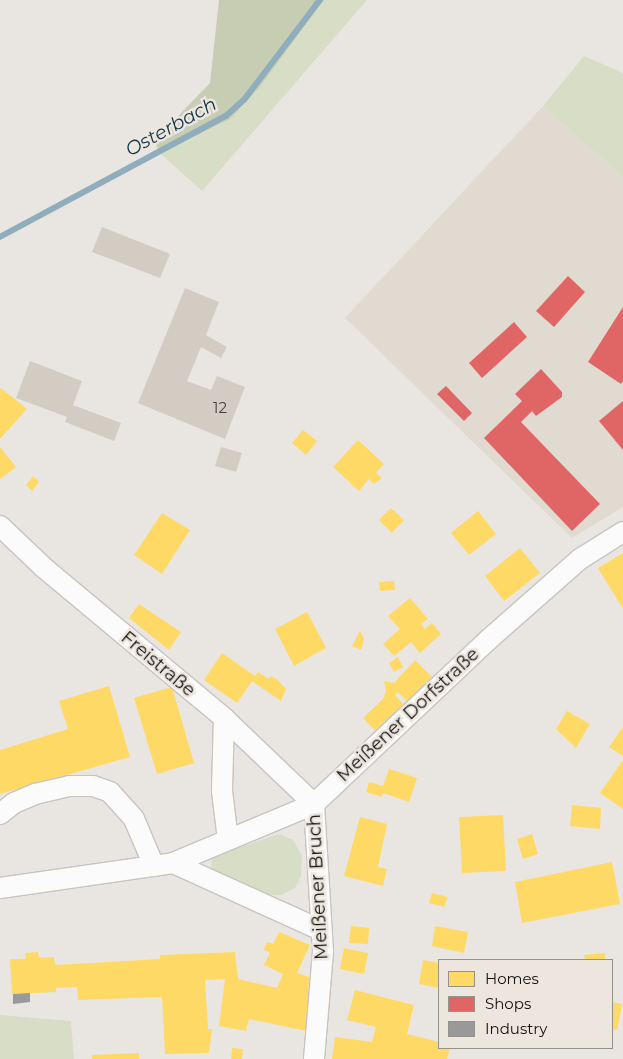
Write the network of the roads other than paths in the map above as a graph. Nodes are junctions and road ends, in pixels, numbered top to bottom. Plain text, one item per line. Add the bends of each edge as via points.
1 (0, 526) edge
2 (623, 532) edge
3 (224, 718) junction
4 (314, 804) junction
5 (0, 814) edge
6 (228, 840) junction
7 (164, 864) junction
8 (0, 888) edge
9 (321, 930) junction
10 (314, 1059) edge

1 - 3 street, Freistraße via 43,568
2 - 4 street, Meißener Dorfstraße via 580,559 488,640
3 - 4 street, Freistraße
3 - 6 street via 222,791
4 - 6 street, Meißener Dorfstraße
4 - 9 street, Meißener Bruch
5 - 7 street via 14,803 35,794 69,786 93,786 110,792 134,819
6 - 7 street, Meißener Dorfstraße
7 - 8 street, Meißener Dorfstraße
7 - 9 street
9 - 10 street, Meißener Bruch via 323,951

